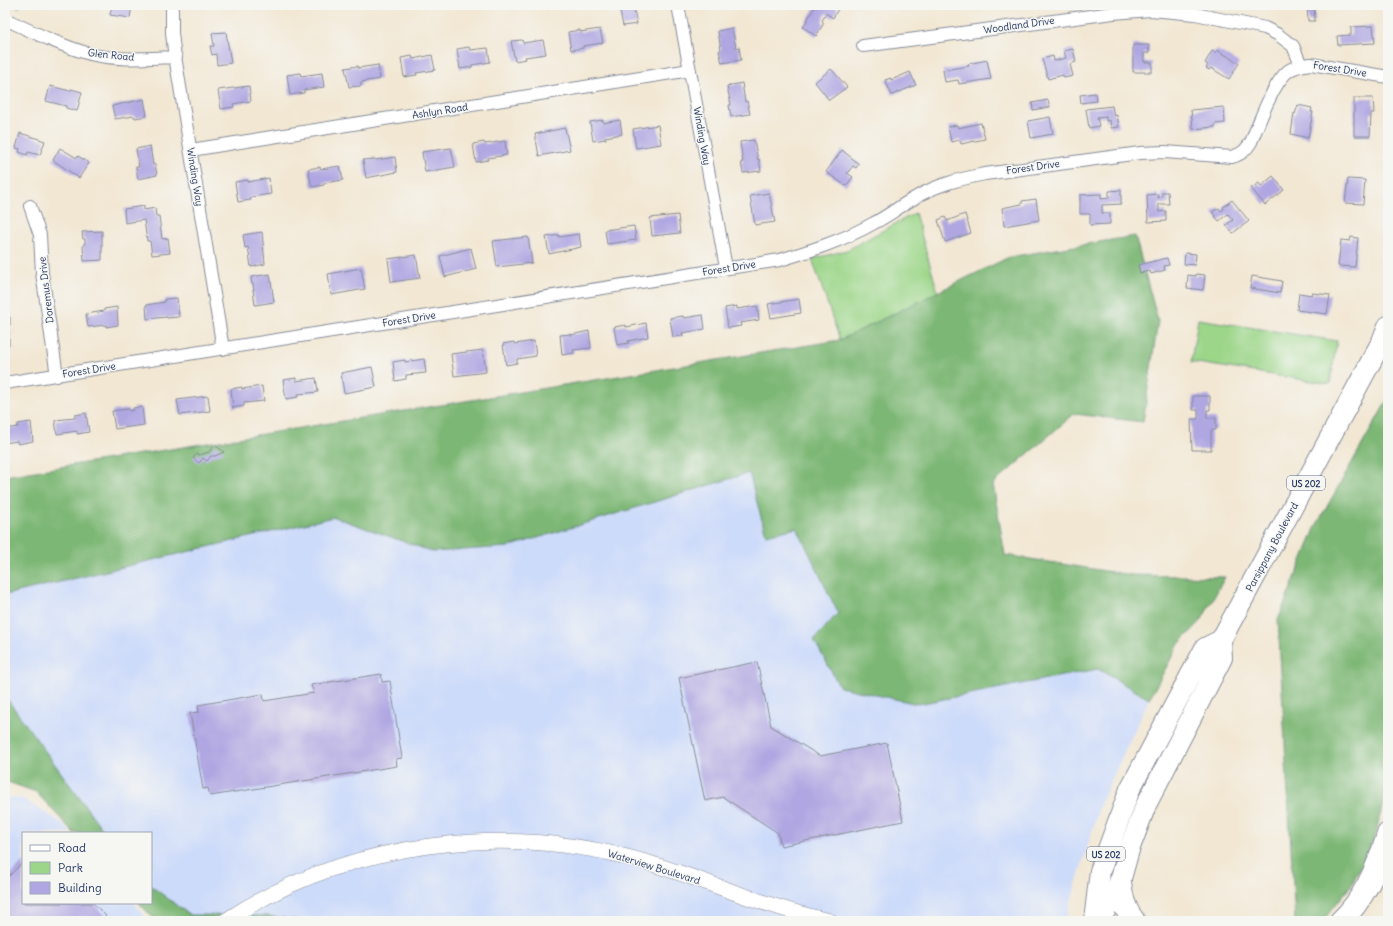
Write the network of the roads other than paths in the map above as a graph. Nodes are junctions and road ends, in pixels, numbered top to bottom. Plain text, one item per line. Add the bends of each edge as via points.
1 (172, 5) edge
2 (678, 5) edge
3 (5, 19) edge
4 (862, 46) dead end
5 (176, 57) junction
6 (1301, 65) junction
7 (690, 70) junction
8 (1388, 77) edge
9 (191, 150) junction
10 (30, 206) dead end
11 (726, 268) junction
12 (1388, 326) edge
13 (223, 349) junction
14 (57, 376) junction
15 (5, 384) edge
16 (1221, 640) junction
17 (1388, 834) edge
18 (1120, 882) junction
19 (225, 921) edge
20 (830, 921) edge
21 (1094, 921) edge
22 (1100, 921) edge
23 (1134, 921) edge
24 (1341, 921) edge

1 - 5 street, Winding Way via 172,33
2 - 7 street, Winding Way
3 - 5 street, Glen Road via 68,47 92,54 117,58
4 - 6 street, Woodland Drive via 1151,10 1195,14 1265,28 1293,46
5 - 9 street, Winding Way
6 - 8 street, Forest Drive via 1311,64
6 - 11 street, Forest Drive via 1288,71 1273,91 1251,142 1240,155 1232,157 1166,152 1140,153 960,179 914,198 874,224 846,238 812,251 780,260
7 - 9 street, Ashlyn Road
7 - 11 street, Winding Way
9 - 13 street, Winding Way
10 - 14 street, Doremus Drive via 40,235 42,273
11 - 13 street, Forest Drive
12 - 16 main road, Parsippany Boulevard / US 202
13 - 14 street, Forest Drive
14 - 15 street, Forest Drive
16 - 18 main road, Parsippany Boulevard / US 202 via 1222,658 1146,805
16 - 21 main road, US 202 via 1205,648 1130,789 1100,871
17 - 24 highway via 1365,891
18 - 22 main road, Parsippany Boulevard / US 202
18 - 23 highway via 1124,905
19 - 20 street, Waterview Boulevard via 275,891 332,869 408,849 480,842 561,845 614,854 649,863 780,908

